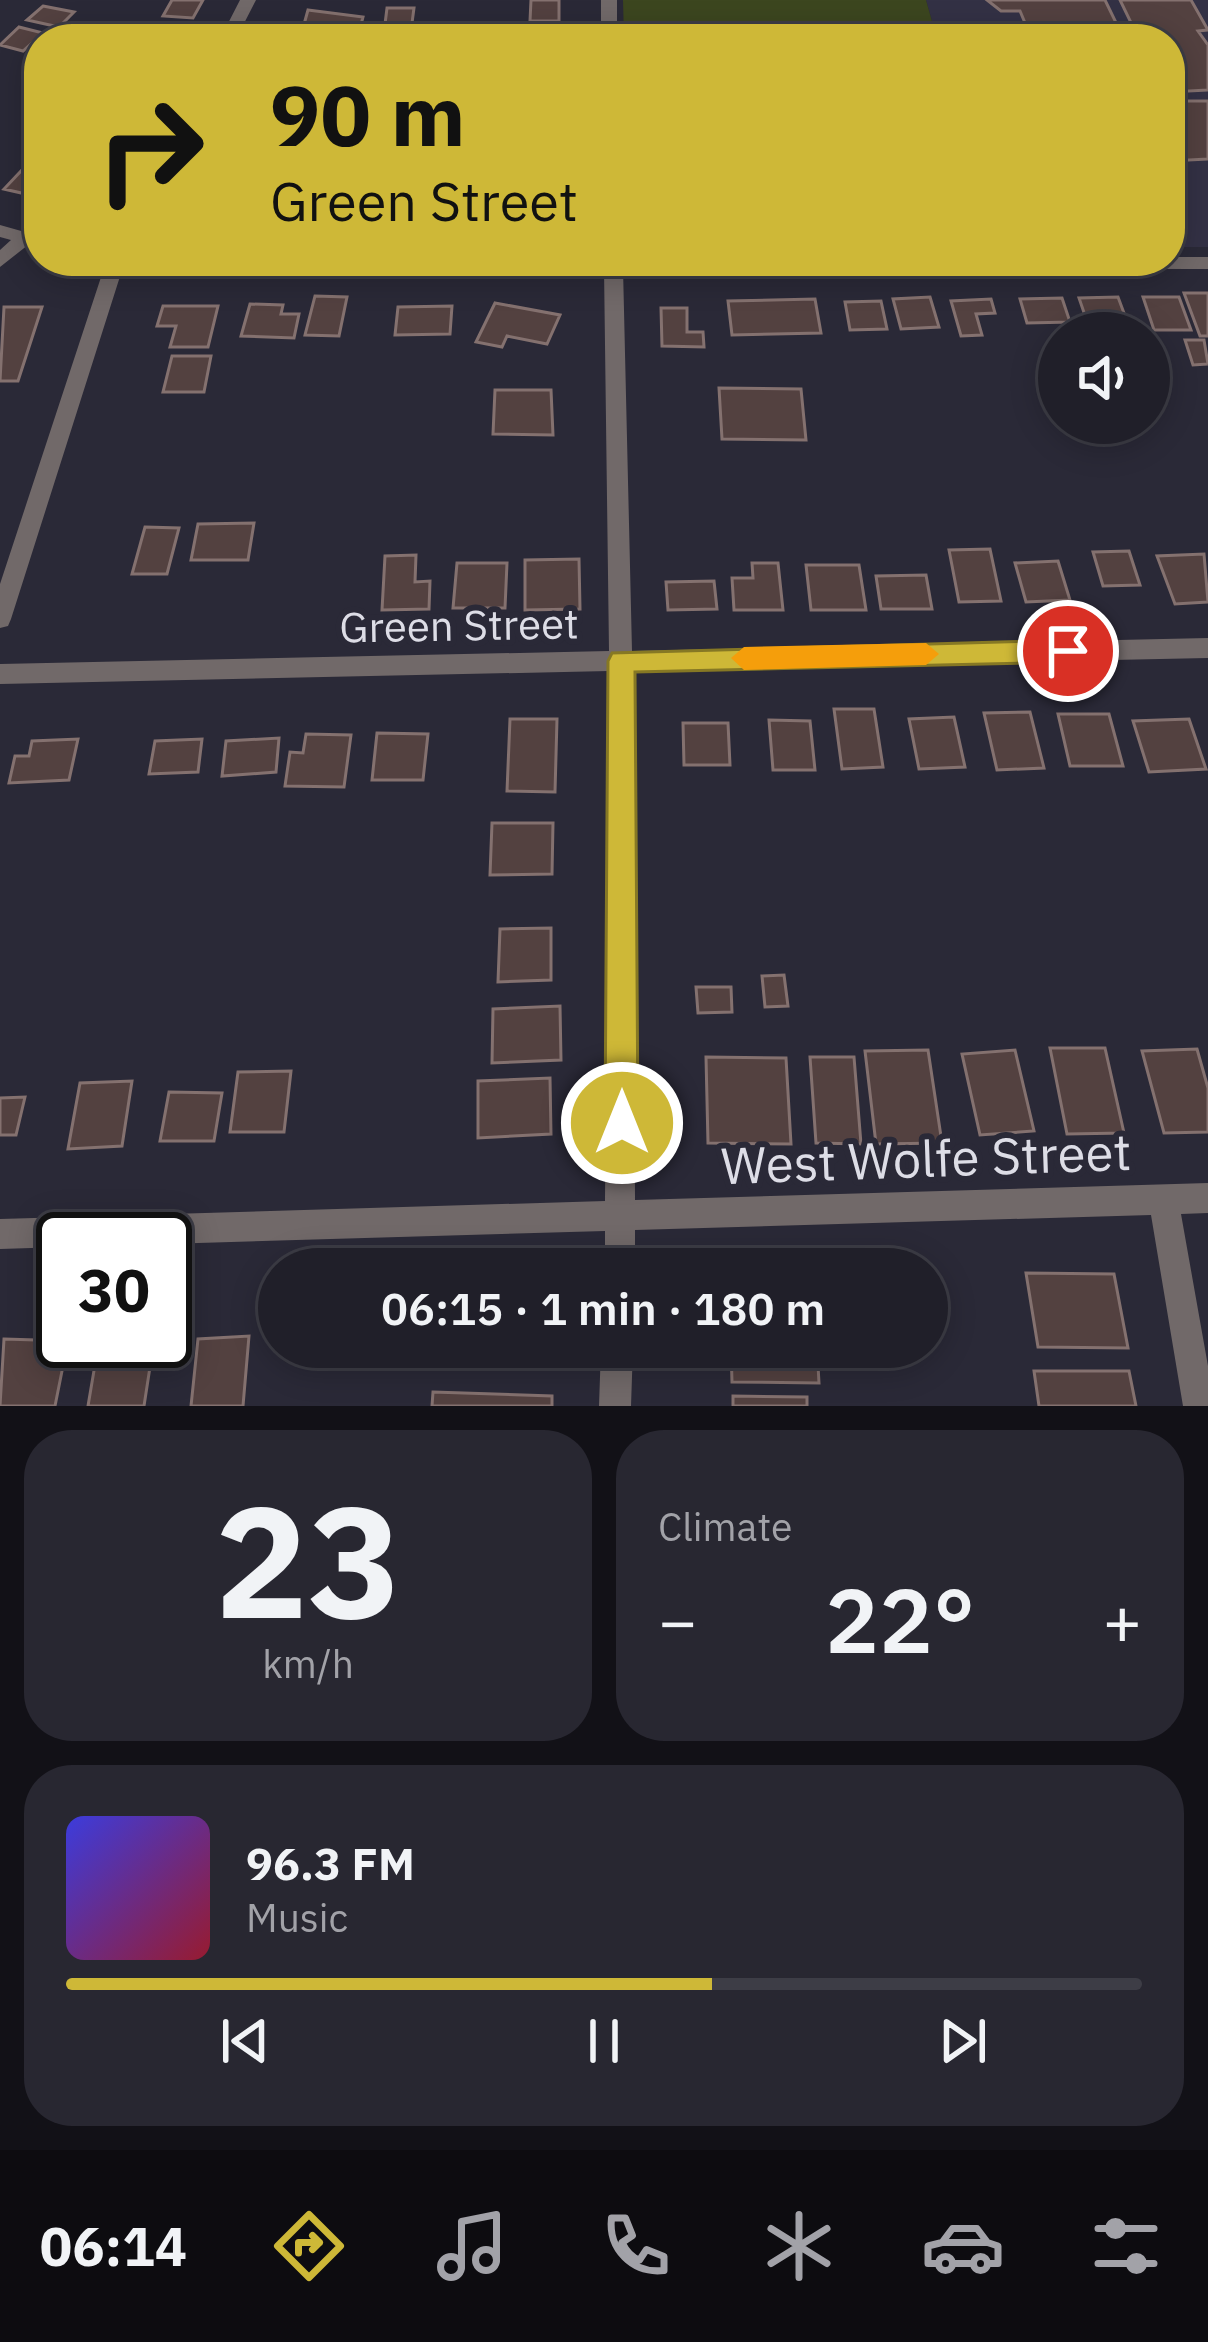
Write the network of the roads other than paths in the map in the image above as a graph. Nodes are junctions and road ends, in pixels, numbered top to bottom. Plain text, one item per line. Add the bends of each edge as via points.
1 (110, 276) edge
2 (613, 276) edge
3 (0, 619) edge
4 (1208, 648) edge
5 (621, 661) junction
6 (0, 674) edge
7 (1208, 1198) edge
8 (1162, 1199) junction
9 (622, 1216) junction
10 (0, 1234) edge
11 (621, 1248) edge
12 (616, 1368) edge
13 (615, 1406) edge
14 (1199, 1406) edge

1 - 3 street
2 - 5 street
4 - 5 street, Green Street
5 - 6 street, Green Street
5 - 9 street
7 - 8 street, West Wolfe Street
8 - 9 street, West Wolfe Street
8 - 14 street
9 - 10 street, West Wolfe Street
9 - 11 street
12 - 13 street

